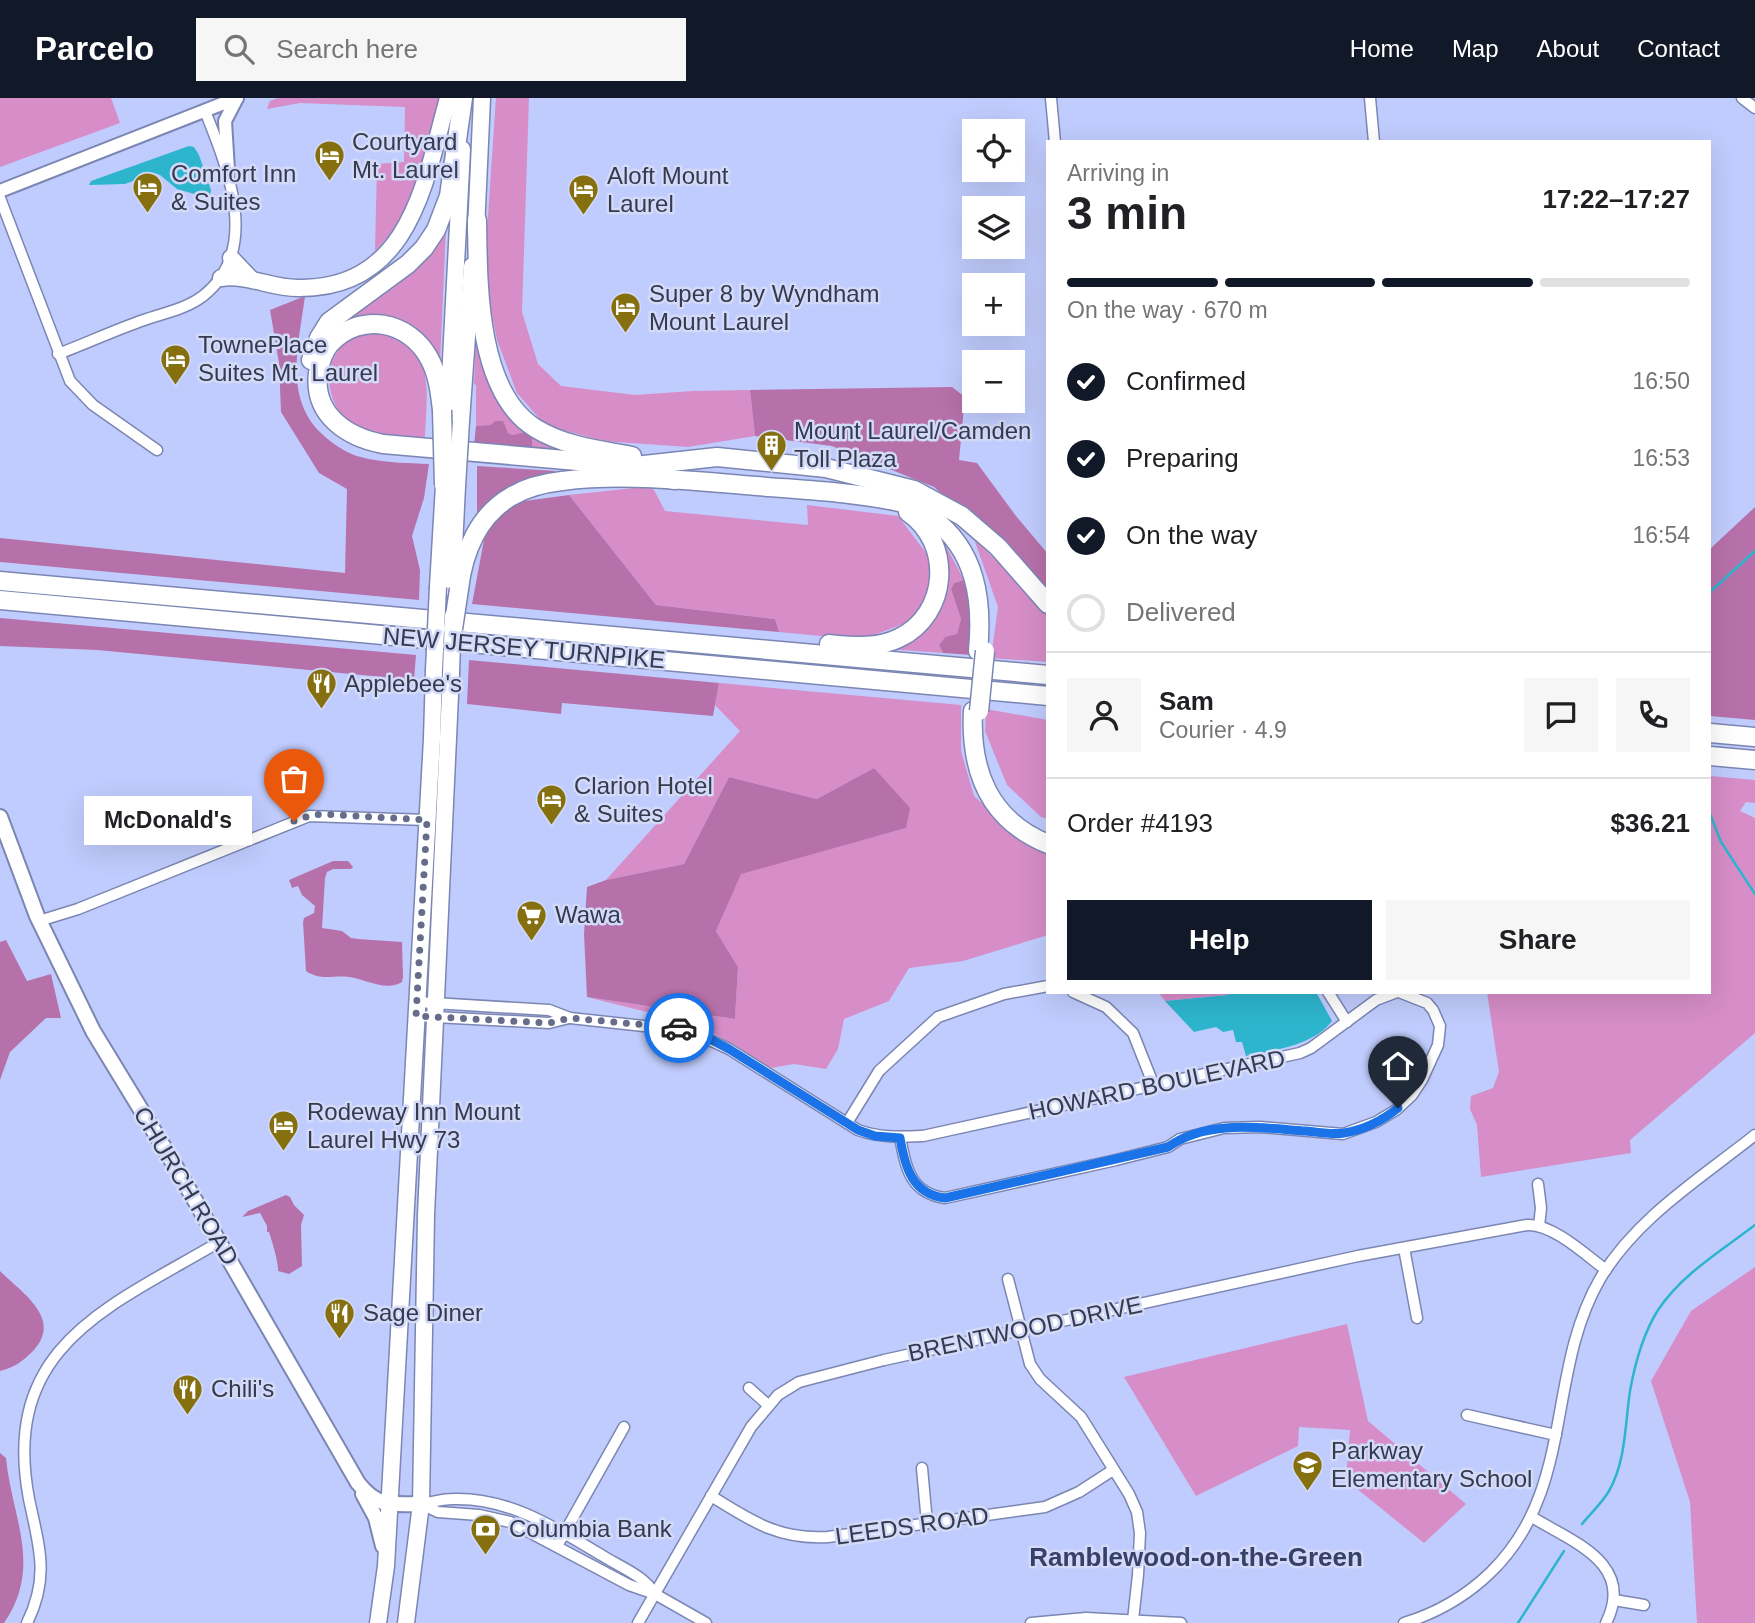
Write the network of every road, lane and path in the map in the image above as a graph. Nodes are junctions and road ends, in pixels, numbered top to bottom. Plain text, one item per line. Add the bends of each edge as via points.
1 (237, 98) edge
2 (448, 98) edge
3 (464, 98) edge
4 (482, 98) edge
5 (1051, 98) edge
6 (1742, 98) edge
7 (1370, 99) edge
8 (1755, 108) edge
9 (205, 111) junction
10 (1055, 140) edge
11 (1374, 140) edge
12 (228, 170) junction
13 (0, 191) edge
14 (0, 198) edge
15 (477, 220) junction
16 (231, 258) junction
17 (220, 278) junction
18 (250, 278) junction
19 (58, 354) junction
20 (451, 417) junction
21 (158, 450) dead end
22 (676, 471) junction
23 (874, 480) junction
24 (450, 485) joint
25 (876, 499) junction
26 (0, 581) edge
27 (450, 588) junction
28 (0, 600) edge
29 (1046, 602) edge
30 (453, 629) joint
31 (659, 640) junction
32 (981, 651) junction
33 (1046, 675) edge
34 (913, 684) junction
35 (1046, 696) edge
36 (1046, 702) edge
37 (976, 711) junction
38 (1711, 733) edge
39 (1755, 737) edge
40 (1711, 756) edge
41 (1755, 760) edge
42 (0, 817) edge
43 (427, 820) junction
44 (1046, 834) edge
45 (1046, 843) edge
46 (39, 921) junction
47 (1046, 986) edge
48 (1077, 994) edge
49 (1329, 994) edge
50 (1392, 994) edge
51 (1403, 994) edge
52 (417, 1009) junction
53 (434, 1010) junction
54 (1347, 1022) junction
55 (1154, 1086) junction
56 (847, 1123) junction
57 (1755, 1135) edge
58 (900, 1138) junction
59 (1538, 1184) dead end
60 (1539, 1226) junction
61 (219, 1242) junction
62 (1404, 1248) junction
63 (1606, 1270) junction
64 (1008, 1279) dead end
65 (1417, 1318) dead end
66 (1020, 1331) junction
67 (748, 1388) dead end
68 (768, 1405) junction
69 (1466, 1415) dead end
70 (624, 1427) dead end
71 (1556, 1435) junction
72 (922, 1468) dead end
73 (1113, 1470) junction
74 (358, 1483) junction
75 (711, 1496) junction
76 (390, 1504) junction
77 (421, 1504) junction
78 (1532, 1517) junction
79 (927, 1523) junction
80 (564, 1532) junction
81 (557, 1546) junction
82 (386, 1566) junction
83 (655, 1594) junction
84 (1614, 1600) junction
85 (1644, 1605) dead end
86 (1133, 1620) junction
87 (407, 1622) edge
88 (27, 1623) edge
89 (380, 1623) edge
90 (638, 1623) edge
91 (706, 1623) edge
92 (1031, 1623) edge
93 (1181, 1623) edge
94 (1404, 1623) edge
95 (1606, 1623) edge

1 - 9 street
1 - 12 street via 225,121
2 - 18 highway via 415,212 385,255 369,268 311,288 270,285
3 - 20 highway
3 - 22 highway via 449,196 436,230 408,264 335,316 318,338 309,388 319,417 341,438 366,449 636,473
4 - 15 highway
5 - 10 street
6 - 8 street
7 - 11 street
9 - 12 street
9 - 13 street
12 - 16 street via 235,216
14 - 19 street
15 - 20 highway
15 - 22 highway via 485,330 498,381 513,409 536,429 566,442 639,457
16 - 17 street
16 - 18 highway
17 - 18 highway
17 - 19 street via 202,297 176,310
19 - 21 street via 84,398
20 - 22 highway via 429,358 402,330 374,323 357,326 325,350 318,376 321,401 335,423 361,439
20 - 24 highway, bridge
22 - 23 highway via 717,457 826,468
22 - 25 highway
22 - 27 highway via 576,479 519,492 493,510 475,535
23 - 29 highway via 914,490 962,516 998,547
23 - 32 highway via 932,508 969,545 986,591
24 - 27 highway
25 - 31 highway via 915,516 938,557 935,599 909,632 870,646 721,638
25 - 32 highway via 922,511 961,548 979,600
26 - 31 highway, NEW JERSEY TURNPIKE
27 - 30 highway, bridge
27 - 43 highway, bridge via 434,670
28 - 34 highway, NEW JERSEY TURNPIKE
30 - 53 highway, bridge
31 - 33 highway, NEW JERSEY TURNPIKE
32 - 37 highway
34 - 35 highway, NEW JERSEY TURNPIKE
34 - 36 highway via 931,691
37 - 44 highway via 980,747 993,786 1015,814
37 - 45 highway via 973,752 988,793 1009,820
38 - 39 highway
40 - 41 highway
42 - 46 main road, CHURCH ROAD
43 - 46 street via 309,816
43 - 52 highway
46 - 61 main road, CHURCH ROAD via 93,1031
47 - 56 street via 1004,994 938,1017 879,1070
48 - 55 street via 1106,1007 1133,1033
49 - 54 street
50 - 54 street, HOWARD BOULEVARD via 1376,1000
51 - 58 street, HOWARD BOULEVARD via 1427,1003 1440,1026 1432,1060 1412,1096 1396,1110 1343,1134 1224,1128 1180,1139 1168,1147 945,1198 919,1189 905,1163
52 - 53 street, HOWARD BOULEVARD
52 - 76 highway
53 - 56 street, HOWARD BOULEVARD via 549,1023 570,1018 680,1028 729,1049
53 - 77 highway
54 - 55 street, HOWARD BOULEVARD via 1300,1053
55 - 58 street, HOWARD BOULEVARD
56 - 58 street, HOWARD BOULEVARD via 875,1136
57 - 63 street via 1655,1214
59 - 60 street
60 - 62 street, BRENTWOOD DRIVE
60 - 63 street
61 - 74 main road, CHURCH ROAD
61 - 88 street via 87,1323 39,1377 23,1433 25,1477 42,1561 40,1588
62 - 65 street
62 - 66 street, BRENTWOOD DRIVE
63 - 71 street via 1580,1326
64 - 66 street
66 - 68 street, BRENTWOOD DRIVE via 811,1378 789,1387
66 - 73 street via 1040,1379 1082,1417
67 - 68 street
68 - 75 street, BRENTWOOD DRIVE
69 - 71 street
70 - 80 street
71 - 78 street
72 - 79 street
73 - 79 street, LEEDS ROAD via 1055,1504
73 - 86 street via 1139,1523
74 - 76 main road, CHURCH ROAD via 374,1500
74 - 82 main road via 379,1527
75 - 79 street, LEEDS ROAD via 755,1523 805,1538
75 - 83 street, BRENTWOOD DRIVE
76 - 77 main road
76 - 82 highway
77 - 80 street via 452,1499 491,1503
77 - 81 street via 438,1512 510,1521
77 - 87 highway
78 - 84 street via 1597,1558 1608,1573
78 - 94 street via 1507,1555 1470,1591 1441,1609
80 - 81 street
80 - 83 street via 641,1578
81 - 83 street
82 - 89 highway
83 - 90 street, BRENTWOOD DRIVE
83 - 91 street
84 - 85 street
84 - 95 street
86 - 92 street
86 - 93 street

